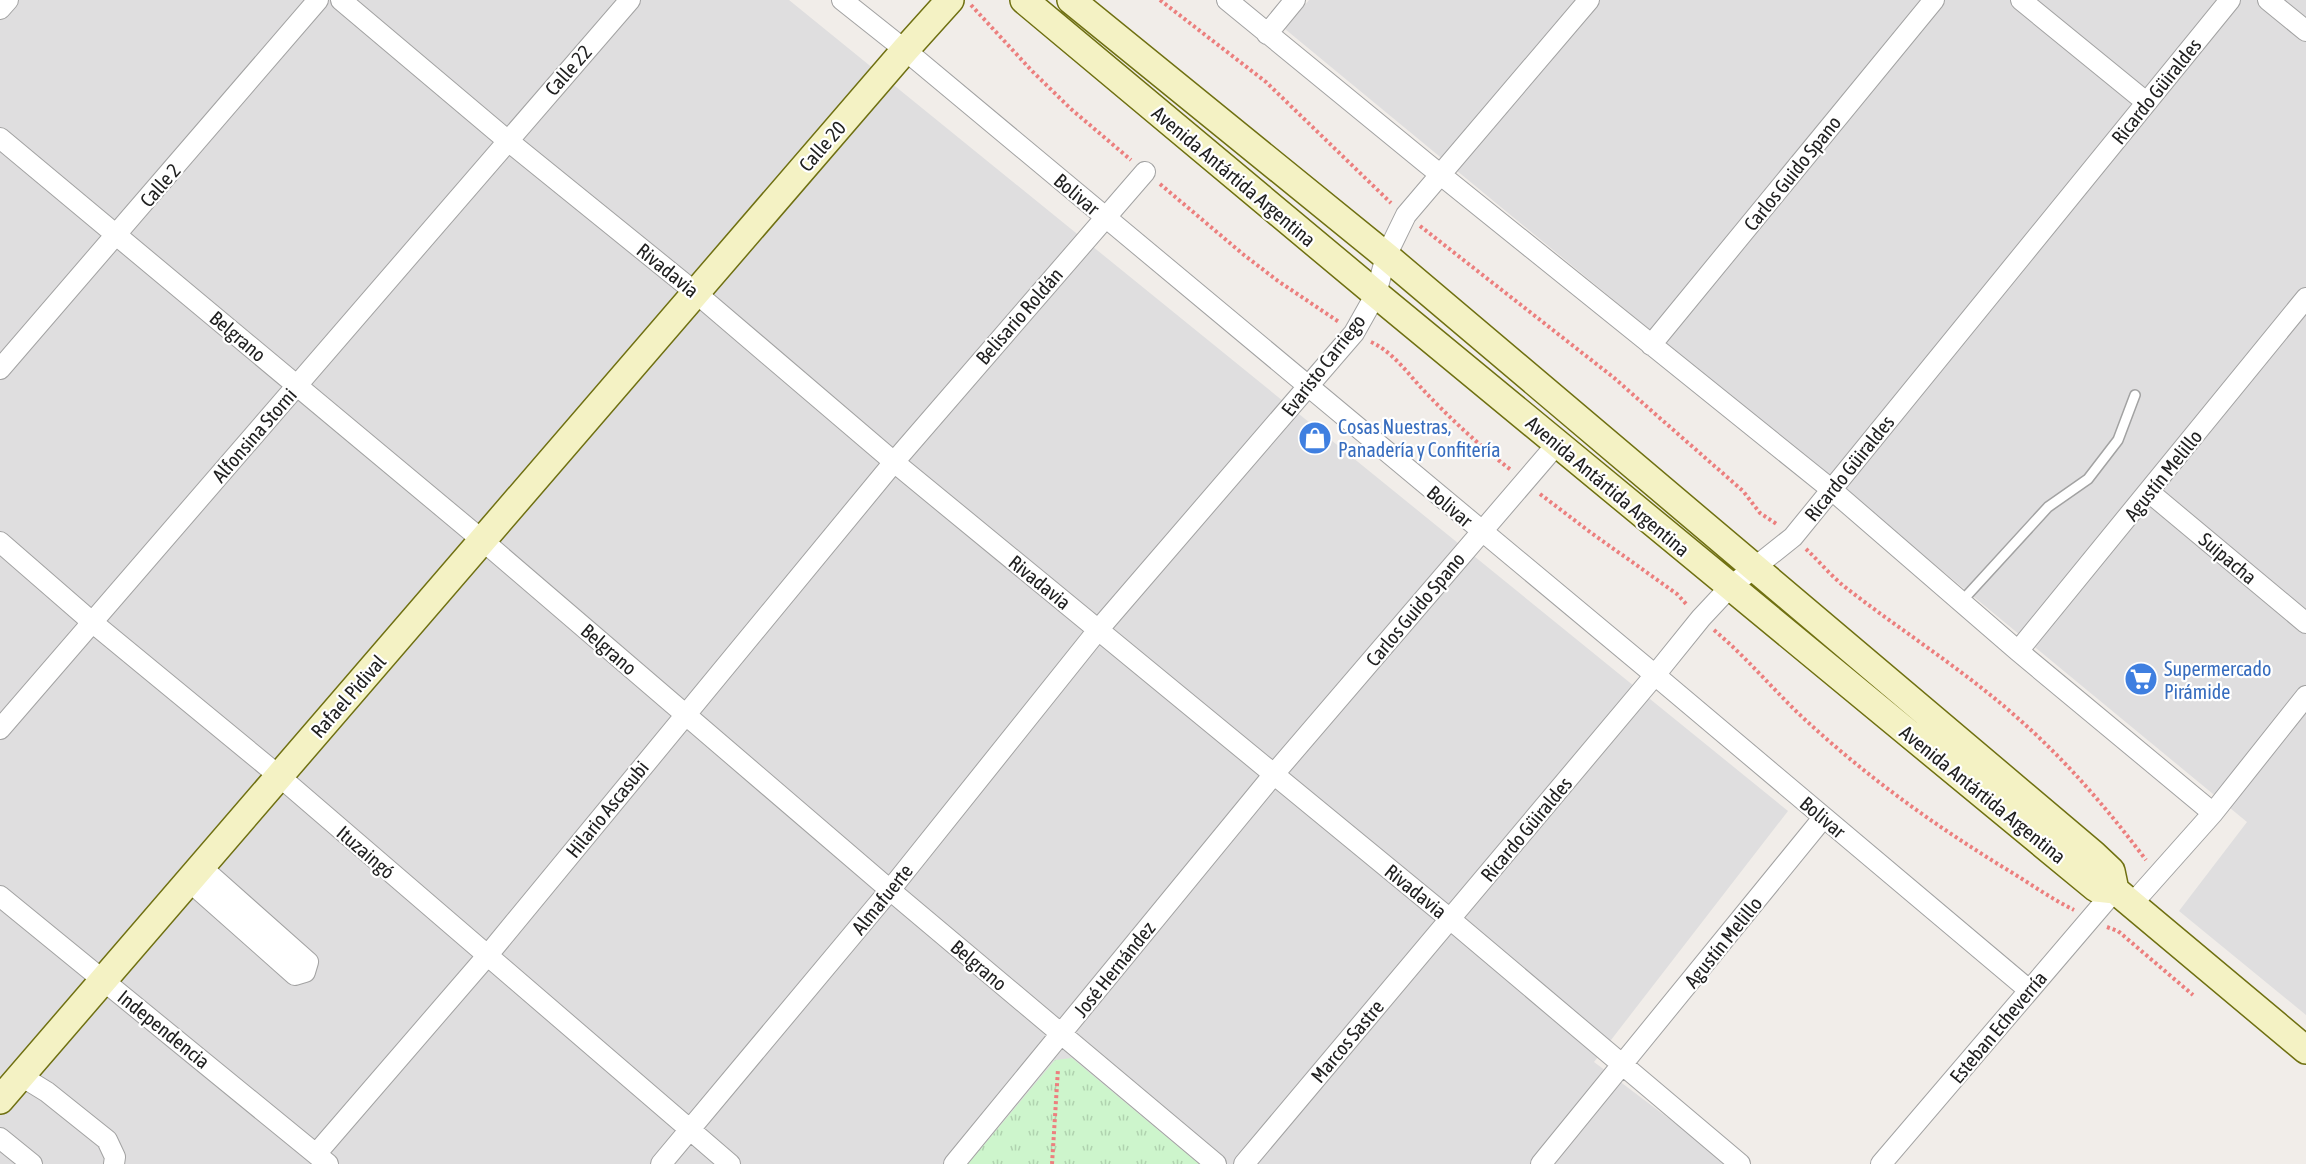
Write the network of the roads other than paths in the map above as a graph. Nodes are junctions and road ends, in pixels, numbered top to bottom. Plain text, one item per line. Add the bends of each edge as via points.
1 (8, 0) edge
2 (318, 0) edge
3 (341, 0) edge
4 (630, 0) edge
5 (842, 0) edge
6 (950, 0) edge
7 (1024, 0) edge
8 (1071, 0) edge
9 (1227, 0) edge
10 (1295, 0) edge
11 (1589, 0) edge
12 (1934, 0) edge
13 (2021, 0) edge
14 (2230, 0) edge
15 (2268, 0) edge
16 (0, 9) edge
17 (2306, 31) edge
18 (1267, 34) junction
19 (905, 50) junction
20 (2146, 102) junction
21 (0, 138) edge
22 (507, 141) junction
23 (1145, 172) road end
24 (1440, 174) junction
25 (1104, 217) junction
26 (117, 235) junction
27 (1386, 256) junction
28 (696, 293) junction
29 (1376, 294) junction
30 (2306, 298) edge
31 (1651, 345) junction
32 (0, 369) edge
33 (298, 386) junction
34 (1308, 388) junction
35 (2135, 395) dead end
36 (1557, 444) junction
37 (894, 462) junction
38 (1832, 490) junction
39 (2149, 492) junction
40 (1481, 531) junction
41 (483, 540) junction
42 (0, 542) edge
43 (1754, 569) junction
44 (1730, 587) junction
45 (1961, 602) junction
46 (92, 622) junction
47 (2306, 623) edge
48 (1098, 630) junction
49 (2018, 651) junction
50 (1655, 675) junction
51 (2306, 696) edge
52 (685, 715) junction
53 (0, 729) edge
54 (1274, 774) junction
55 (279, 777) junction
56 (2213, 813) junction
57 (1823, 818) junction
58 (195, 874) junction
59 (890, 890) junction
60 (0, 896) edge
61 (2124, 897) junction
62 (1450, 919) junction
63 (487, 956) junction
64 (104, 980) junction
65 (2029, 990) junction
66 (1061, 1035) junction
67 (2306, 1050) edge
68 (1623, 1066) junction
69 (21, 1076) junction
70 (0, 1100) edge
71 (690, 1131) junction
72 (0, 1138) edge
73 (322, 1159) edge
74 (32, 1164) edge
75 (114, 1164) edge
76 (661, 1164) edge
77 (730, 1164) edge
78 (954, 1164) edge
79 (1216, 1164) edge
80 (1244, 1164) edge
81 (1540, 1164) edge
82 (1740, 1164) edge
83 (1881, 1164) edge

1 - 16 street
2 - 26 street, Calle 2
3 - 22 street, Rivadavia
4 - 22 street, Calle 22
5 - 19 street, Bolivar
6 - 19 main road, Calle 20
7 - 29 main road, Avenida Antártida Argentina
8 - 27 main road, Avenida Antártida Argentina
9 - 18 street
10 - 18 street
11 - 24 street, Evaristo Carriego
12 - 31 street, Carlos Guido Spano
13 - 20 street
14 - 20 street, Ricardo Güiraldes
15 - 17 street
18 - 24 street
19 - 25 street, Bolivar
19 - 28 main road, Calle 20
20 - 38 street, Ricardo Güiraldes
21 - 26 street, Belgrano
22 - 28 street, Rivadavia
22 - 33 street, Alfonsina Storni
23 - 25 street, Belisario Roldán
24 - 27 street, Evaristo Carriego via 1406,215
24 - 31 street
25 - 34 street, Bolivar
25 - 37 street, Belisario Roldán
26 - 32 street, Calle 2
26 - 33 street, Belgrano
27 - 29 street, Evaristo Carriego
27 - 43 main road, Avenida Antártida Argentina
28 - 37 street, Rivadavia
28 - 41 main road, Rafael Pidival
29 - 34 street, Evaristo Carriego via 1354,333
29 - 36 main road, Avenida Antártida Argentina
30 - 39 street, Agustín Melillo
31 - 38 street
33 - 41 street, Belgrano
33 - 46 street, Alfonsina Storni
34 - 40 street, Bolivar
34 - 48 street, Evaristo Carriego
35 - 45 lane via 2118,440 2088,479 2048,507
36 - 40 street, Carlos Guido Spano
36 - 44 main road, Avenida Antártida Argentina
37 - 48 street, Rivadavia
37 - 52 street, Hilario Ascasubi
38 - 43 street, Ricardo Güiraldes via 1793,537
38 - 45 street
39 - 47 street, Suipacha
39 - 49 street, Agustín Melillo
40 - 50 street, Bolivar
40 - 54 street, Carlos Guido Spano
41 - 52 street, Belgrano
41 - 55 main road, Rafael Pidival
42 - 46 street, Ituzaingó
43 - 44 street, Ricardo Güiraldes
43 - 61 main road, Avenida Antártida Argentina via 2093,854 2110,870
44 - 50 street, Ricardo Güiraldes
44 - 61 main road, Avenida Antártida Argentina via 2096,888
45 - 49 street
46 - 53 street, Alfonsina Storni
46 - 55 street, Ituzaingó
48 - 54 street, Rivadavia
48 - 59 street, Almafuerte
49 - 56 street
50 - 57 street, Bolivar
50 - 62 street, Ricardo Güiraldes
51 - 56 street, Esteban Echeverría
52 - 59 street, Belgrano
52 - 63 street, Hilario Ascasubi
54 - 62 street, Rivadavia
54 - 66 street, José Hernández
55 - 58 main road, Rafael Pidival
55 - 63 street, Ituzaingó
56 - 61 street, Esteban Echeverría via 2158,875
57 - 65 street, Bolivar
57 - 68 street, Agustín Melillo
58 - 58 street via 295,975 305,972 308,962
58 - 64 main road, Rafael Pidival
59 - 66 street, Belgrano
59 - 71 street, Almafuerte
60 - 64 street, Independencia
61 - 65 street, Esteban Echeverría via 2091,919
61 - 67 main road, Avenida Antártida Argentina
62 - 68 street, Rivadavia
62 - 80 street, Marcos Sastre
63 - 71 street, Ituzaingó
63 - 73 street, Hilario Ascasubi
64 - 69 main road, Rafael Pidival
64 - 73 street, Independencia
65 - 83 street, Esteban Echeverría
66 - 78 street, José Hernández
66 - 79 street, Belgrano
68 - 81 street, Agustín Melillo
68 - 82 street, Rivadavia
69 - 70 main road, Rafael Pidival
69 - 75 street via 107,1140
71 - 76 street, Almafuerte
71 - 77 street, Ituzaingó
72 - 74 street

